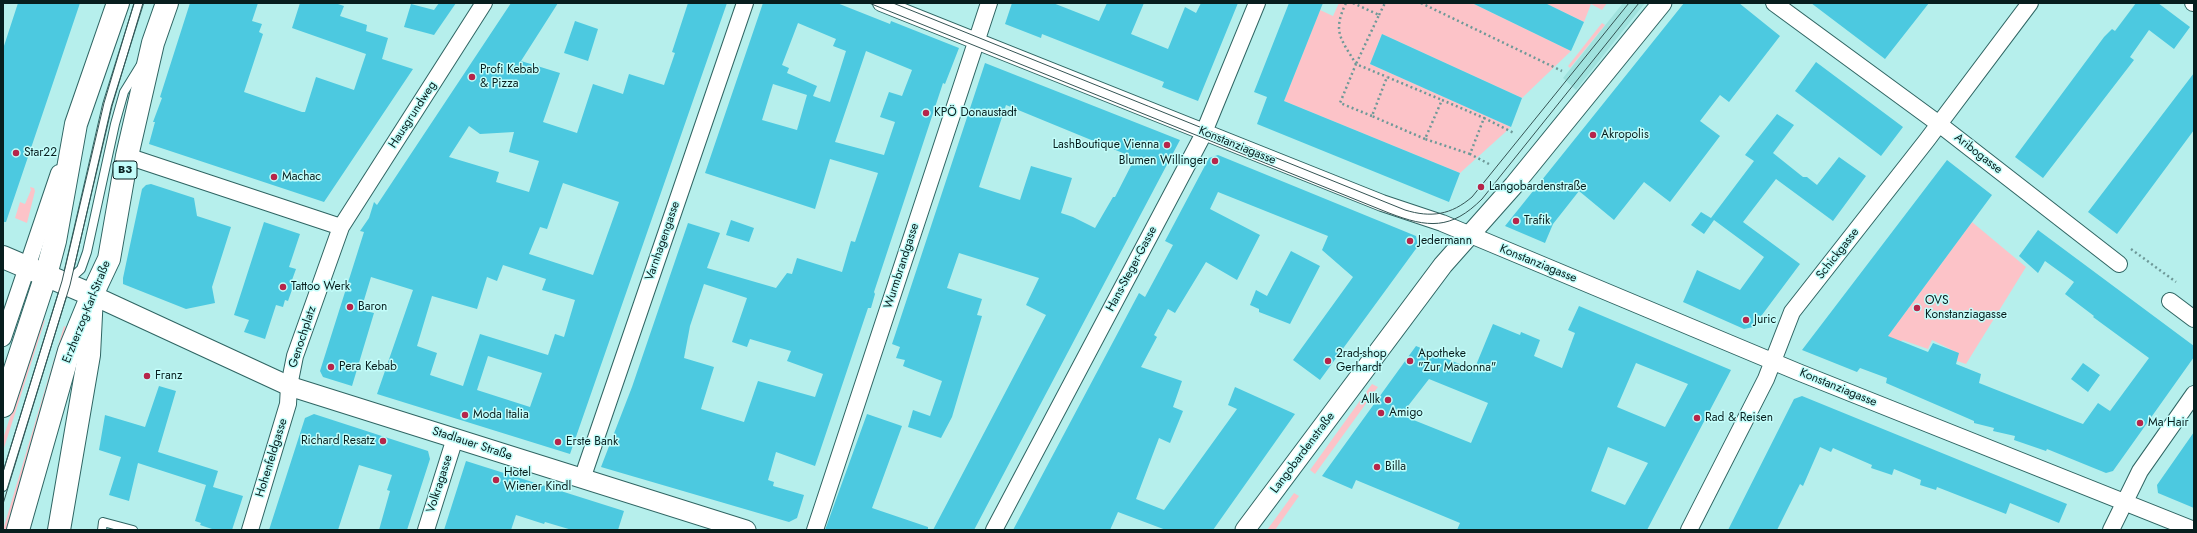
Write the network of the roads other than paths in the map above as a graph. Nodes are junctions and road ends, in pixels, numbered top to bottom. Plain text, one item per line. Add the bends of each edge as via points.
1 (118, 3) edge
2 (139, 3) edge
3 (167, 3) edge
4 (484, 3) edge
5 (745, 3) edge
6 (881, 3) edge
7 (989, 3) edge
8 (1257, 3) edge
9 (1662, 3) edge
10 (1774, 3) edge
11 (2030, 3) edge
12 (976, 41) junction
13 (153, 44) junction
14 (1939, 124) junction
15 (1204, 132) junction
16 (127, 156) junction
17 (341, 227) junction
18 (1470, 235) junction
19 (3, 256) edge
20 (2119, 264) road end
21 (37, 271) junction
22 (66, 283) junction
23 (92, 295) junction
24 (2170, 301) dead end
25 (2194, 319) edge
26 (3, 338) edge
27 (1772, 361) junction
28 (289, 386) junction
29 (2194, 394) edge
30 (3, 406) edge
31 (455, 438) junction
32 (582, 478) junction
33 (3, 487) edge
34 (2123, 502) junction
35 (18, 530) edge
36 (59, 530) edge
37 (102, 530) edge
38 (133, 530) edge
39 (250, 530) edge
40 (426, 530) edge
41 (746, 530) edge
42 (815, 530) edge
43 (994, 530) edge
44 (1245, 530) edge
45 (1689, 530) edge
46 (2111, 530) edge
47 (2194, 530) edge

1 - 21 main road via 76,124 56,234
2 - 22 lane, Erzherzog-Karl-Straße via 107,105
3 - 13 main road, Erzherzog-Karl-Straße / B3
4 - 17 street, Hausgrundweg
5 - 32 street, Varnhagengasse
6 - 12 street, Konstanziagasse
7 - 12 street, Wurmbrandgasse
8 - 15 street, Hans-Steger-Gasse
9 - 18 street, Langobardenstraße via 1514,185
10 - 14 street, Aribogasse
11 - 14 street, Schickgasse
12 - 15 street, Konstanziagasse
12 - 42 street, Wurmbrandgasse
13 - 16 main road, Erzherzog-Karl-Straße / B3
13 - 22 lane, Erzherzog-Karl-Straße via 124,92 87,252 81,269
14 - 20 street, Aribogasse
14 - 27 street, Schickgasse via 1792,312
15 - 18 street, Konstanziagasse
15 - 43 street, Hans-Steger-Gasse
16 - 17 street
16 - 23 main road, Erzherzog-Karl-Straße / B3 via 108,259
17 - 28 street, Genochplatz via 296,356
18 - 27 street, Konstanziagasse
18 - 44 street, Langobardenstraße via 1443,265
19 - 21 main road
21 - 22 main road
21 - 26 street
21 - 30 main road
22 - 23 main road
22 - 33 lane, Erzherzog-Karl-Straße
23 - 28 street, Genochplatz
23 - 35 main road, Erzherzog-Karl-Straße / B3 via 69,351
23 - 36 main road via 89,355
24 - 25 street
27 - 34 street, Konstanziagasse
27 - 45 street, Schickgasse via 1766,379
28 - 31 street, Stadlauer Straße
28 - 39 street, Hohenfeldgasse via 288,404
29 - 34 street via 2140,471
31 - 32 street, Stadlauer Straße
31 - 40 street, Volkragasse
32 - 41 street, Stadlauer Straße
34 - 46 street
34 - 47 street, Konstanziagasse
37 - 38 lane via 104,522

